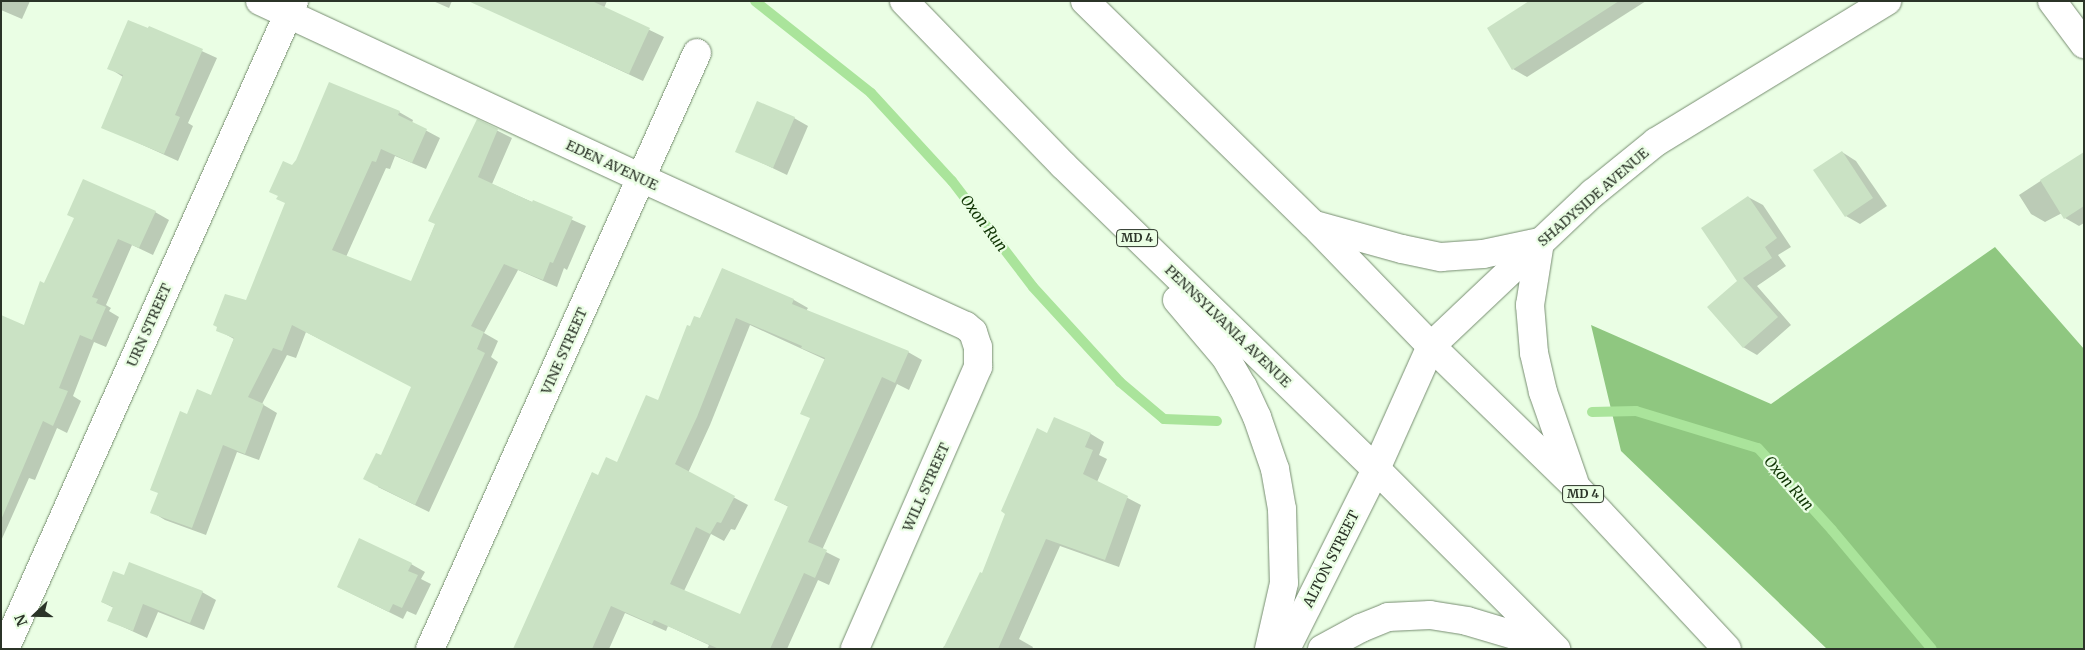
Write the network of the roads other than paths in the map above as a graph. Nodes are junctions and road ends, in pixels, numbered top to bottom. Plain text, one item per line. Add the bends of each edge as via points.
1 (260, 1) edge
2 (904, 1) edge
3 (1085, 1) edge
4 (1887, 1) edge
5 (2052, 1) edge
6 (291, 8) edge
7 (2084, 44) edge
8 (698, 53) dead end
9 (977, 78) junction
10 (641, 178) junction
11 (1313, 224) junction
12 (1540, 242) junction
13 (966, 326) joint
14 (1432, 346) junction
15 (1376, 469) junction
16 (1576, 487) junction
17 (4, 649) edge
18 (430, 649) edge
19 (855, 649) edge
20 (1269, 649) edge
21 (1286, 649) edge
22 (1322, 649) edge
23 (1533, 649) edge
24 (1556, 649) edge
25 (1728, 649) edge

1 - 6 main road, EDEN AVENUE
2 - 9 main road, PENNSYLVANIA AVENUE / MD 4
3 - 11 main road, MD 4
4 - 12 main road, SHADYSIDE AVENUE via 1656,142 1593,193
5 - 7 main road
6 - 10 main road, EDEN AVENUE
6 - 17 main road, URN STREET
8 - 10 main road, VINE STREET
9 - 15 main road, PENNSYLVANIA AVENUE / MD 4
9 - 20 main road via 1113,236 1202,327 1243,387 1274,469 1282,509 1284,582
10 - 13 main road, EDEN AVENUE
10 - 18 main road, VINE STREET
11 - 12 main road via 1441,257 1483,254
11 - 14 main road, MD 4
12 - 14 main road, SHADYSIDE AVENUE
12 - 16 main road via 1530,306 1534,353 1543,392
13 - 19 main road, WILL STREET via 973,332 978,347 978,367
14 - 15 main road, SHADYSIDE AVENUE
14 - 16 main road, MD 4
15 - 21 main road, ALTON STREET
15 - 24 main road, PENNSYLVANIA AVENUE / MD 4
16 - 25 main road, MD 4
22 - 23 main road via 1388,617 1430,615 1467,621 1516,636

